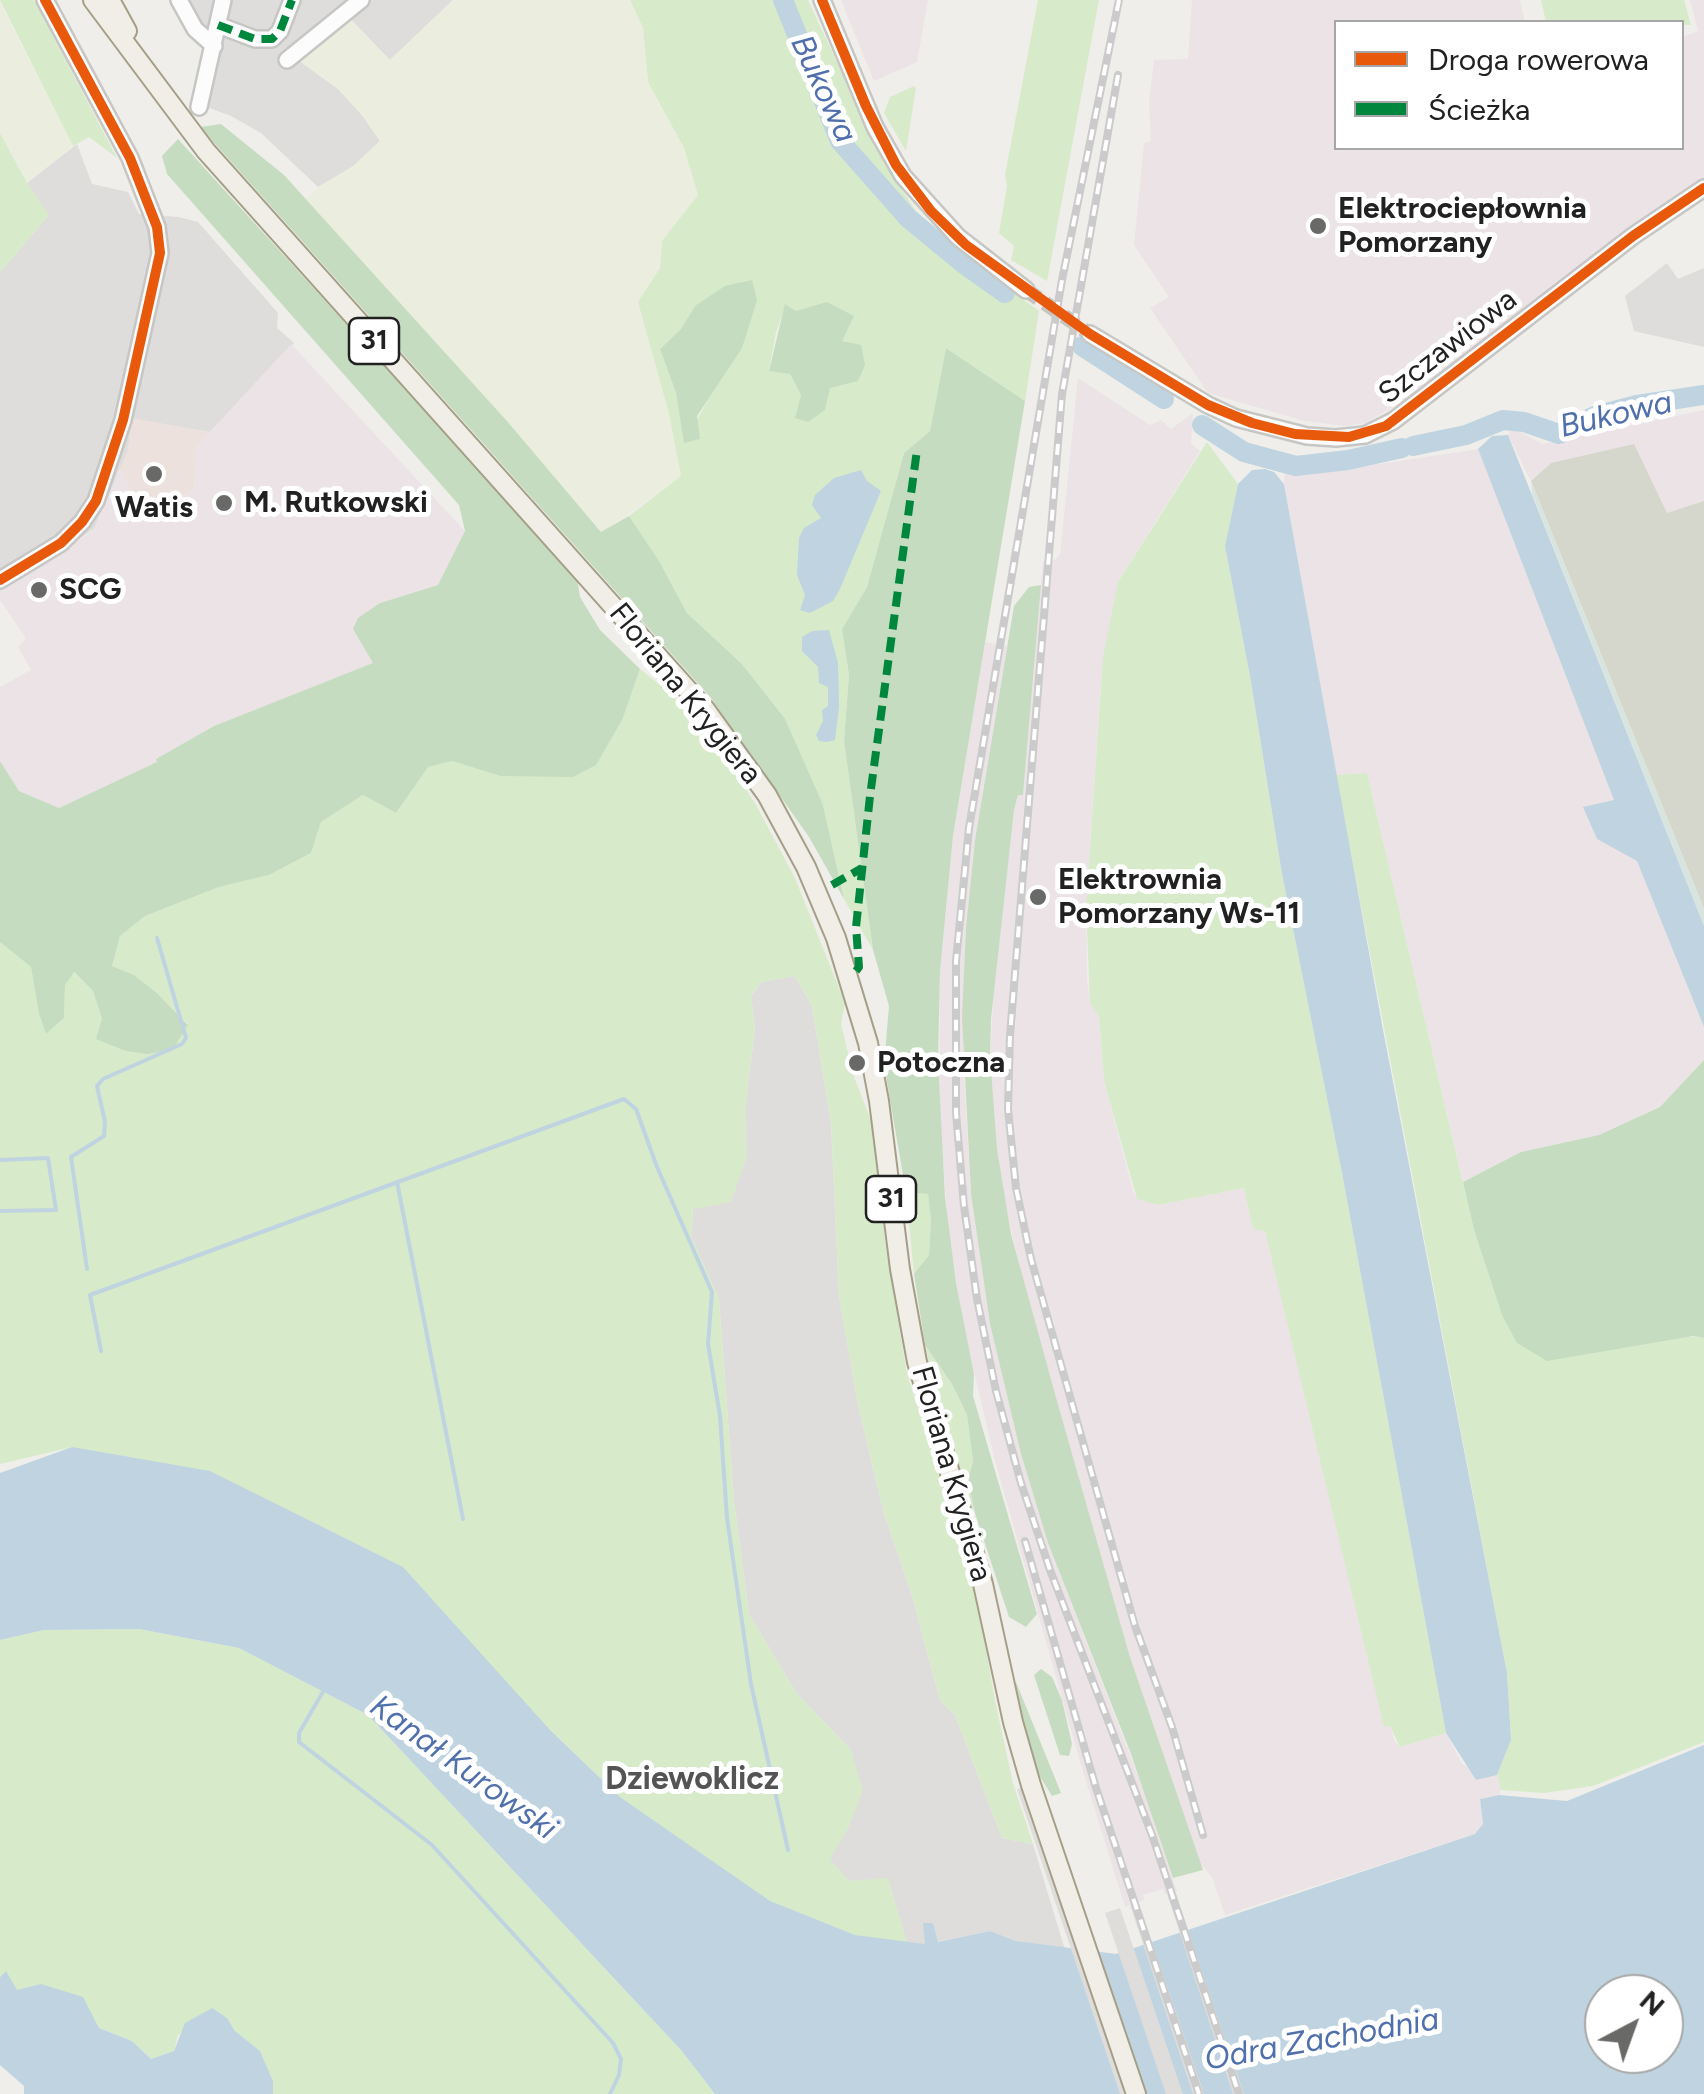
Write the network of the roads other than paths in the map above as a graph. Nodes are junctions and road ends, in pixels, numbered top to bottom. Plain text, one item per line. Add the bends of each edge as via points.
1 (45, 0) edge
2 (93, 0) edge
3 (110, 0) edge
4 (179, 0) edge
5 (223, 0) edge
6 (292, 0) edge
7 (361, 0) edge
8 (822, 0) edge
9 (218, 25) junction
10 (214, 46) junction
11 (287, 60) dead end
12 (145, 68) junction
13 (199, 107) dead end
14 (1704, 188) edge
15 (1026, 290) tunnel mouth
16 (1090, 334) tunnel mouth
17 (0, 580) edge
18 (1136, 2094) edge

1 - 17 street via 130,158 160,253 112,461 92,509 48,553
2 - 12 main road, Floriana Krygiera / 31
3 - 12 main road, Floriana Krygiera / 31
4 - 10 street
5 - 9 street
6 - 9 street via 272,39
7 - 11 street
8 - 15 street via 870,117 903,176 958,237
9 - 10 street
10 - 13 street
12 - 18 main road, Floriana Krygiera / 31 via 217,164 722,730 806,867 845,963 876,1087 917,1362 984,1584 1013,1722
14 - 16 street, Szczawiowa via 1393,421 1365,435 1308,436 1236,418

